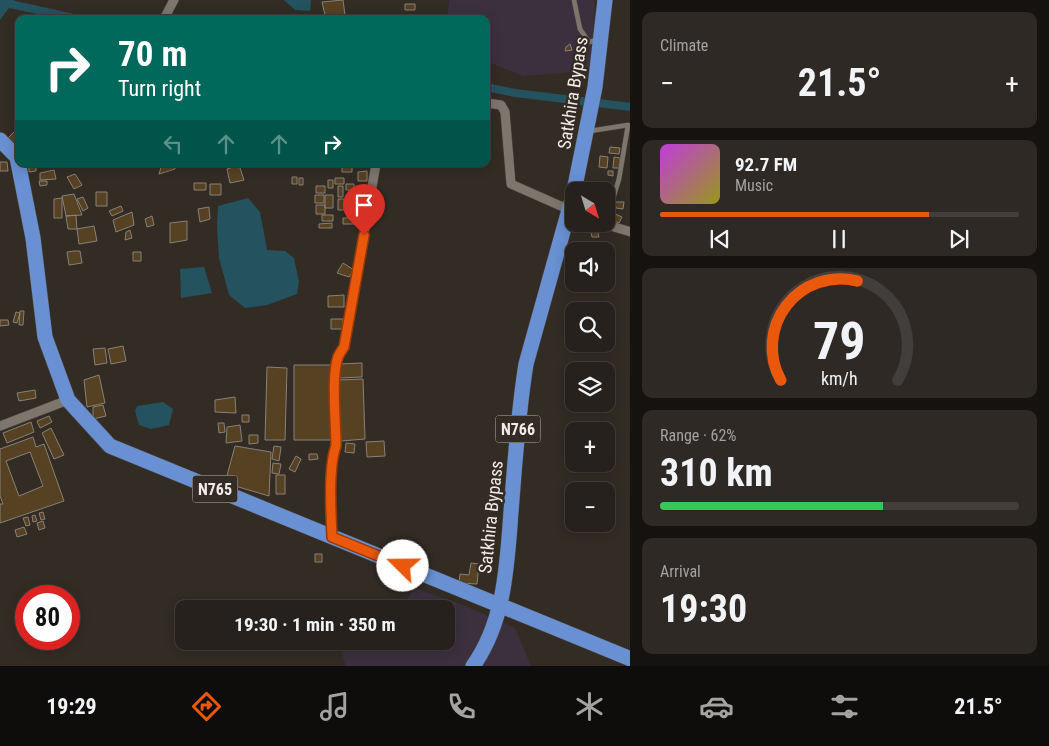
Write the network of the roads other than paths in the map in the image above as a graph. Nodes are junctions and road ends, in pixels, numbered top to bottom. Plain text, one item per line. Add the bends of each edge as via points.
1 (174, 0) edge
2 (574, 0) edge
3 (605, 0) edge
4 (167, 15) edge
5 (601, 39) junction
6 (490, 104) edge
7 (587, 128) junction
8 (0, 140) edge
9 (15, 155) edge
10 (19, 167) edge
11 (375, 167) edge
12 (576, 182) edge
13 (615, 192) edge
14 (565, 208) edge
15 (615, 227) edge
16 (565, 231) edge
17 (630, 232) edge
18 (68, 400) junction
19 (0, 426) edge
20 (332, 537) junction
21 (501, 604) junction
22 (630, 658) edge
23 (474, 666) edge

1 - 4 street
2 - 5 lane via 580,29 589,42
3 - 5 highway, Satkhira Bypass / N766
5 - 7 highway, Satkhira Bypass / N766
6 - 14 street via 501,105 505,112 511,184
7 - 12 highway, Satkhira Bypass / N766
7 - 13 lane via 628,125
8 - 9 highway, N765
10 - 18 highway, N765 via 33,238 45,337
11 - 20 street via 335,383
15 - 17 street
16 - 21 highway, Satkhira Bypass / N766 via 526,364
18 - 19 street
18 - 20 highway, N765 via 110,446
20 - 21 highway, N765
21 - 22 highway, N765
21 - 23 highway, Satkhira Bypass / N766 via 488,643

